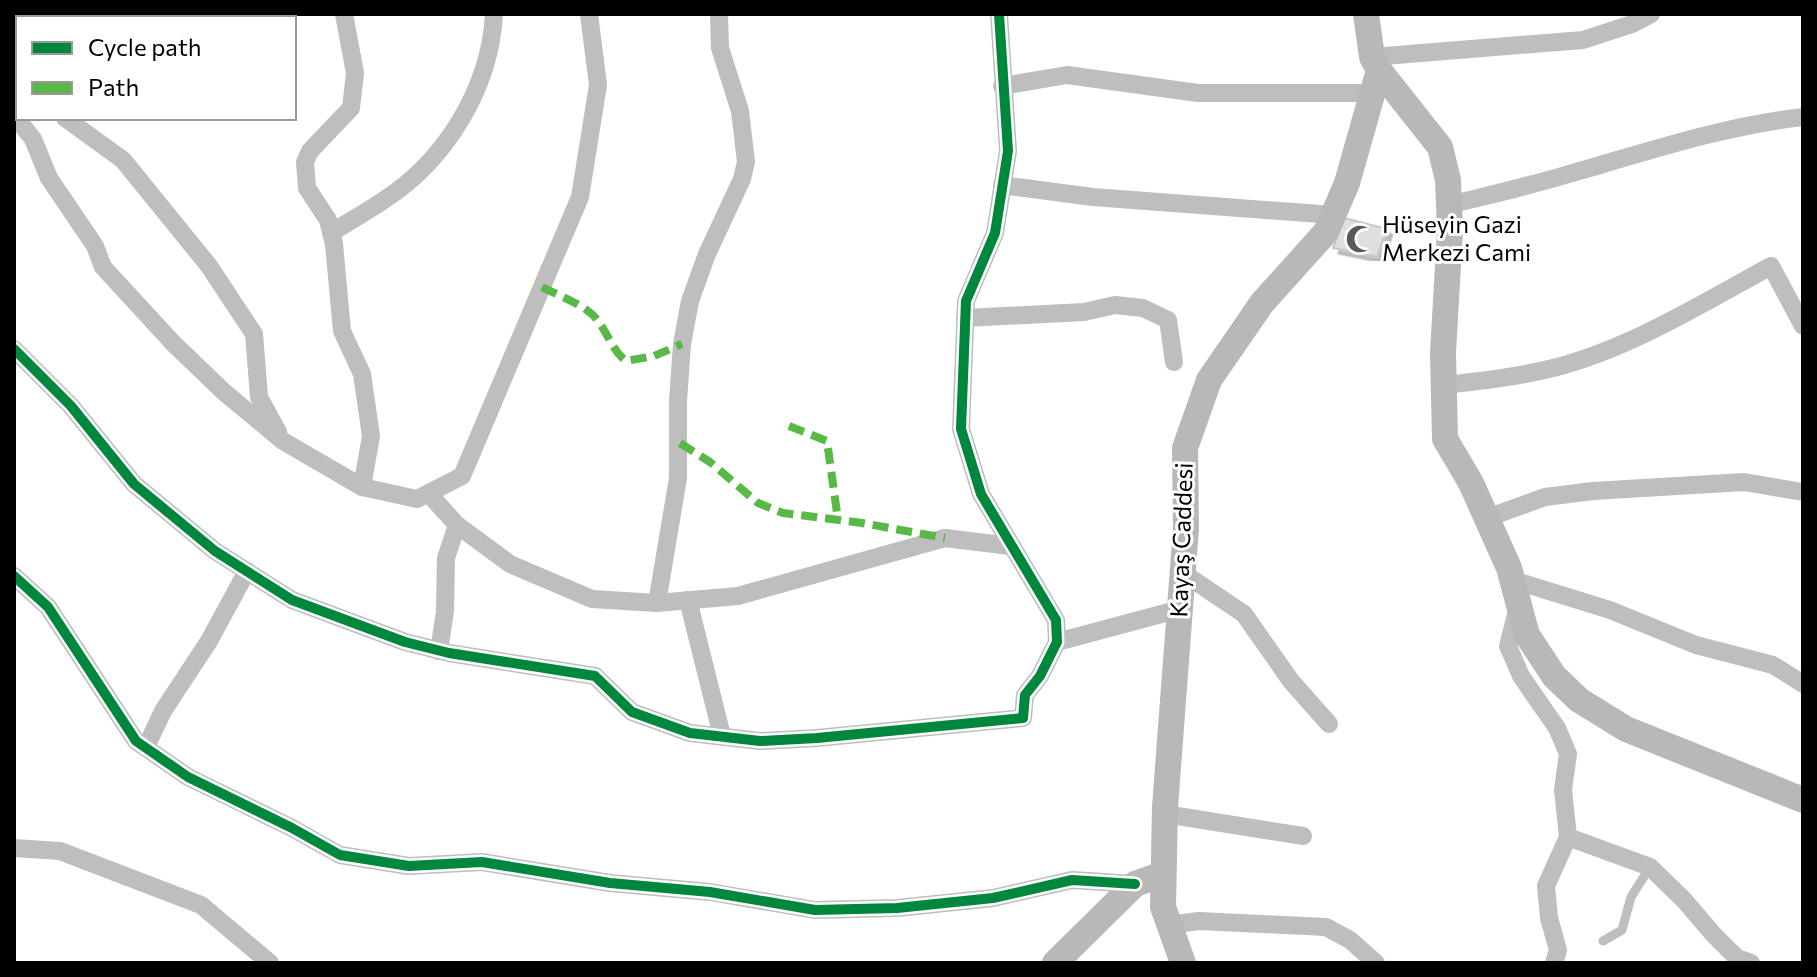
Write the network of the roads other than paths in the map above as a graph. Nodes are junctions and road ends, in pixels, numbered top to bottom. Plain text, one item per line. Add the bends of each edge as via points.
1 (344, 14) edge
2 (494, 14) edge
3 (589, 14) edge
4 (719, 14) edge
5 (999, 14) edge
6 (1366, 14) edge
7 (1651, 14) edge
8 (1374, 73) junction
9 (1002, 86) junction
10 (1803, 117) edge
11 (18, 120) edge
12 (68, 120) edge
13 (1002, 185) junction
14 (1449, 205) junction
15 (1333, 215) junction
16 (331, 233) junction
17 (965, 318) junction
18 (1801, 318) edge
19 (14, 349) edge
20 (1174, 362) dead end
21 (1444, 385) junction
22 (283, 441) junction
23 (362, 487) junction
24 (1803, 492) edge
25 (429, 494) junction
26 (1487, 518) junction
27 (457, 525) junction
28 (1010, 546) junction
29 (247, 571) junction
30 (1183, 573) junction
31 (14, 576) edge
32 (1516, 591) junction
33 (688, 600) junction
34 (657, 603) junction
35 (1180, 609) junction
36 (1057, 642) junction
37 (439, 651) junction
38 (1803, 684) edge
39 (1329, 724) dead end
40 (722, 736) junction
41 (146, 747) junction
42 (1803, 800) edge
43 (1165, 814) junction
44 (1303, 836) dead end
45 (1568, 837) junction
46 (14, 848) edge
47 (1650, 867) junction
48 (1163, 874) junction
49 (1135, 884) junction
50 (1169, 925) junction
51 (1603, 941) dead end
52 (270, 963) edge
53 (1055, 963) edge
54 (1183, 963) edge
55 (1376, 963) edge
56 (1554, 963) edge
57 (1751, 963) edge

1 - 16 street via 355,73 351,108 305,162 307,188
2 - 16 street via 480,78 462,122 425,166 386,199
3 - 25 street via 598,85 580,197 462,476
4 - 34 street via 720,48 740,111 746,162 690,301 678,401 678,478
5 - 9 street
6 - 8 street
7 - 8 street via 1583,40
8 - 9 street via 1198,93 1067,75
8 - 14 street via 1440,147
8 - 15 street, Kayaş Caddesi via 1347,183
9 - 13 street via 1008,151
10 - 14 street via 1646,150
11 - 22 street via 103,267 173,343
12 - 22 street via 123,160 209,266 254,334 259,397
13 - 15 street
13 - 17 street via 995,233 966,301
14 - 21 street
15 - 30 street, Kayaş Caddesi via 1326,232 1262,303 1209,380 1185,448
16 - 23 street via 342,331 362,374 371,436
17 - 20 street via 1084,312 1115,305 1143,308 1168,320
17 - 28 street via 961,429 981,494
18 - 21 street via 1771,266 1610,349 1512,377
19 - 29 street via 71,406 134,484
21 - 26 street via 1445,439
22 - 23 street
23 - 25 street via 417,499
24 - 26 street via 1744,482 1593,491 1545,497
25 - 27 street
26 - 32 street
27 - 34 street via 510,564 592,599
27 - 37 street via 446,558
28 - 33 street via 945,538 738,596
28 - 36 street via 1056,620
29 - 37 street via 292,600
29 - 41 street
30 - 35 street, Kayaş Caddesi
30 - 39 street via 1244,614
31 - 41 street via 48,607 136,741
32 - 38 street via 1610,610 1696,645 1773,665
32 - 42 street via 1527,635 1554,676 1579,700 1626,729
32 - 45 street via 1508,646 1568,754 1563,790
33 - 34 street
33 - 40 street
35 - 36 street
35 - 43 street, Kayaş Caddesi
36 - 40 street via 1025,695 1023,718 817,738 760,741
37 - 40 street via 595,676 632,712 690,733
41 - 49 street via 188,777 340,855 409,866 482,862 815,910 979,900 1072,880
43 - 44 street
43 - 48 street, Kayaş Caddesi
45 - 47 street
45 - 56 street via 1546,886 1558,950
46 - 52 street via 60,851 201,905
47 - 51 lane via 1631,897 1622,930
47 - 57 street via 1737,958
48 - 49 street
48 - 50 street, Kayaş Caddesi
49 - 53 street
50 - 54 street, Kayaş Caddesi
50 - 55 street via 1199,921 1326,927

